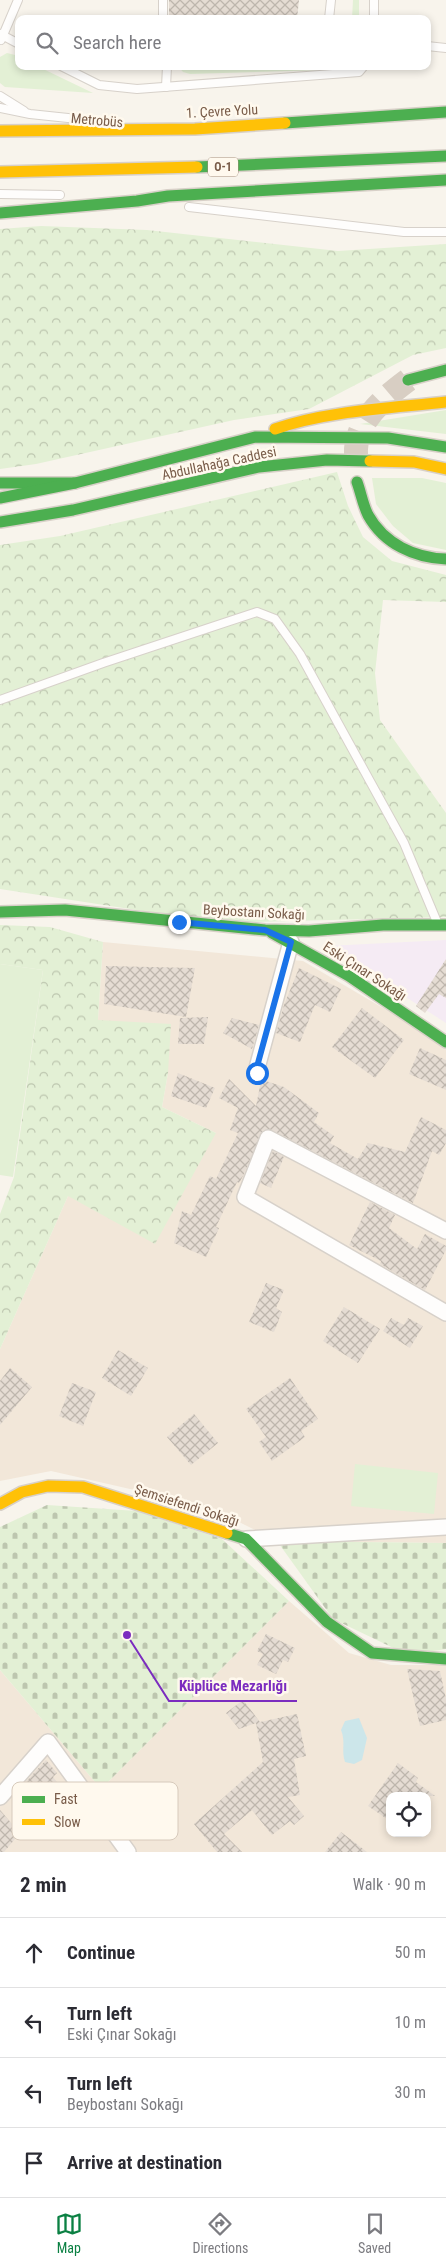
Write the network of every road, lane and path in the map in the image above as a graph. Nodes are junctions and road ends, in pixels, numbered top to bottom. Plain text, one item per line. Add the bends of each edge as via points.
1 (18, 0) edge
2 (163, 0) edge
3 (331, 0) edge
4 (374, 0) edge
5 (163, 15) edge
6 (329, 15) edge
7 (374, 15) edge
8 (1, 37) edge
9 (15, 44) edge
10 (431, 46) edge
11 (446, 48) edge
12 (69, 70) edge
13 (167, 70) edge
14 (361, 70) edge
15 (166, 87) junction
16 (0, 96) edge
17 (0, 108) edge
18 (446, 112) edge
19 (30, 114) junction
20 (79, 118) dead end
21 (108, 121) dead end
22 (194, 129) junction
23 (0, 130) edge
24 (446, 156) edge
25 (0, 172) edge
26 (446, 180) edge
27 (0, 194) edge
28 (69, 195) dead end
29 (99, 195) dead end
30 (168, 200) junction
31 (177, 206) dead end
32 (0, 213) edge
33 (446, 232) edge
34 (446, 370) edge
35 (408, 380) tunnel mouth
36 (446, 402) edge
37 (255, 437) junction
38 (446, 447) edge
39 (446, 469) edge
40 (357, 482) dead end
41 (0, 483) edge
42 (75, 483) junction
43 (0, 498) edge
44 (73, 510) junction
45 (0, 522) edge
46 (40, 525) dead end
47 (446, 560) edge
48 (0, 700) edge
49 (0, 912) edge
50 (442, 925) edge
51 (265, 930) junction
52 (291, 942) junction
53 (446, 1042) edge
54 (257, 1073) dead end
55 (446, 1231) edge
56 (446, 1313) edge
57 (0, 1504) edge
58 (446, 1527) edge
59 (246, 1539) junction
60 (446, 1659) edge
61 (13, 1782) edge
62 (77, 1782) edge
63 (12, 1783) edge
64 (0, 1797) edge
65 (119, 1840) edge
66 (128, 1852) edge

1 - 8 lane
2 - 5 lane
3 - 6 lane
4 - 7 lane
8 - 9 lane
10 - 11 lane
12 - 15 lane via 99,85 137,89
13 - 15 lane
14 - 15 lane
16 - 19 lane
17 - 19 lane, Metrobüs
18 - 22 main road, 1. Çevre Yolu
19 - 20 lane, Metrobüs
21 - 22 lane, Metrobüs
22 - 23 main road, 1. Çevre Yolu
24 - 25 main road, O-1 via 210,167
26 - 30 main road
27 - 28 lane
29 - 30 lane
30 - 32 main road
31 - 33 lane via 404,232
34 - 35 main road
36 - 37 main road via 289,424
37 - 38 main road, Abdullahağa Caddesi via 388,438
37 - 42 main road, Abdullahağa Caddesi
39 - 44 main road, Abdullahağa Caddesi via 414,462 327,460 259,467
40 - 47 main road via 368,514 380,534 412,553 433,560
41 - 42 main road
42 - 43 main road
44 - 45 main road, Abdullahağa Caddesi
44 - 46 lane
48 - 50 lane via 257,612 275,619 300,654 404,843
49 - 51 main road, Beybostanı Sokağı via 65,910
50 - 51 main road, Beybostanı Sokağı
51 - 52 main road, Eski Çınar Sokağı
52 - 53 main road, Eski Çınar Sokağı via 349,976
52 - 54 street
55 - 56 street via 268,1138 245,1197
57 - 59 main road, Şemsiefendi Sokağı via 22,1492 48,1486 83,1487
58 - 59 street
59 - 60 main road, Şemsiefendi Sokağı via 327,1622 372,1654
61 - 62 street via 48,1742
63 - 64 street
65 - 66 street

